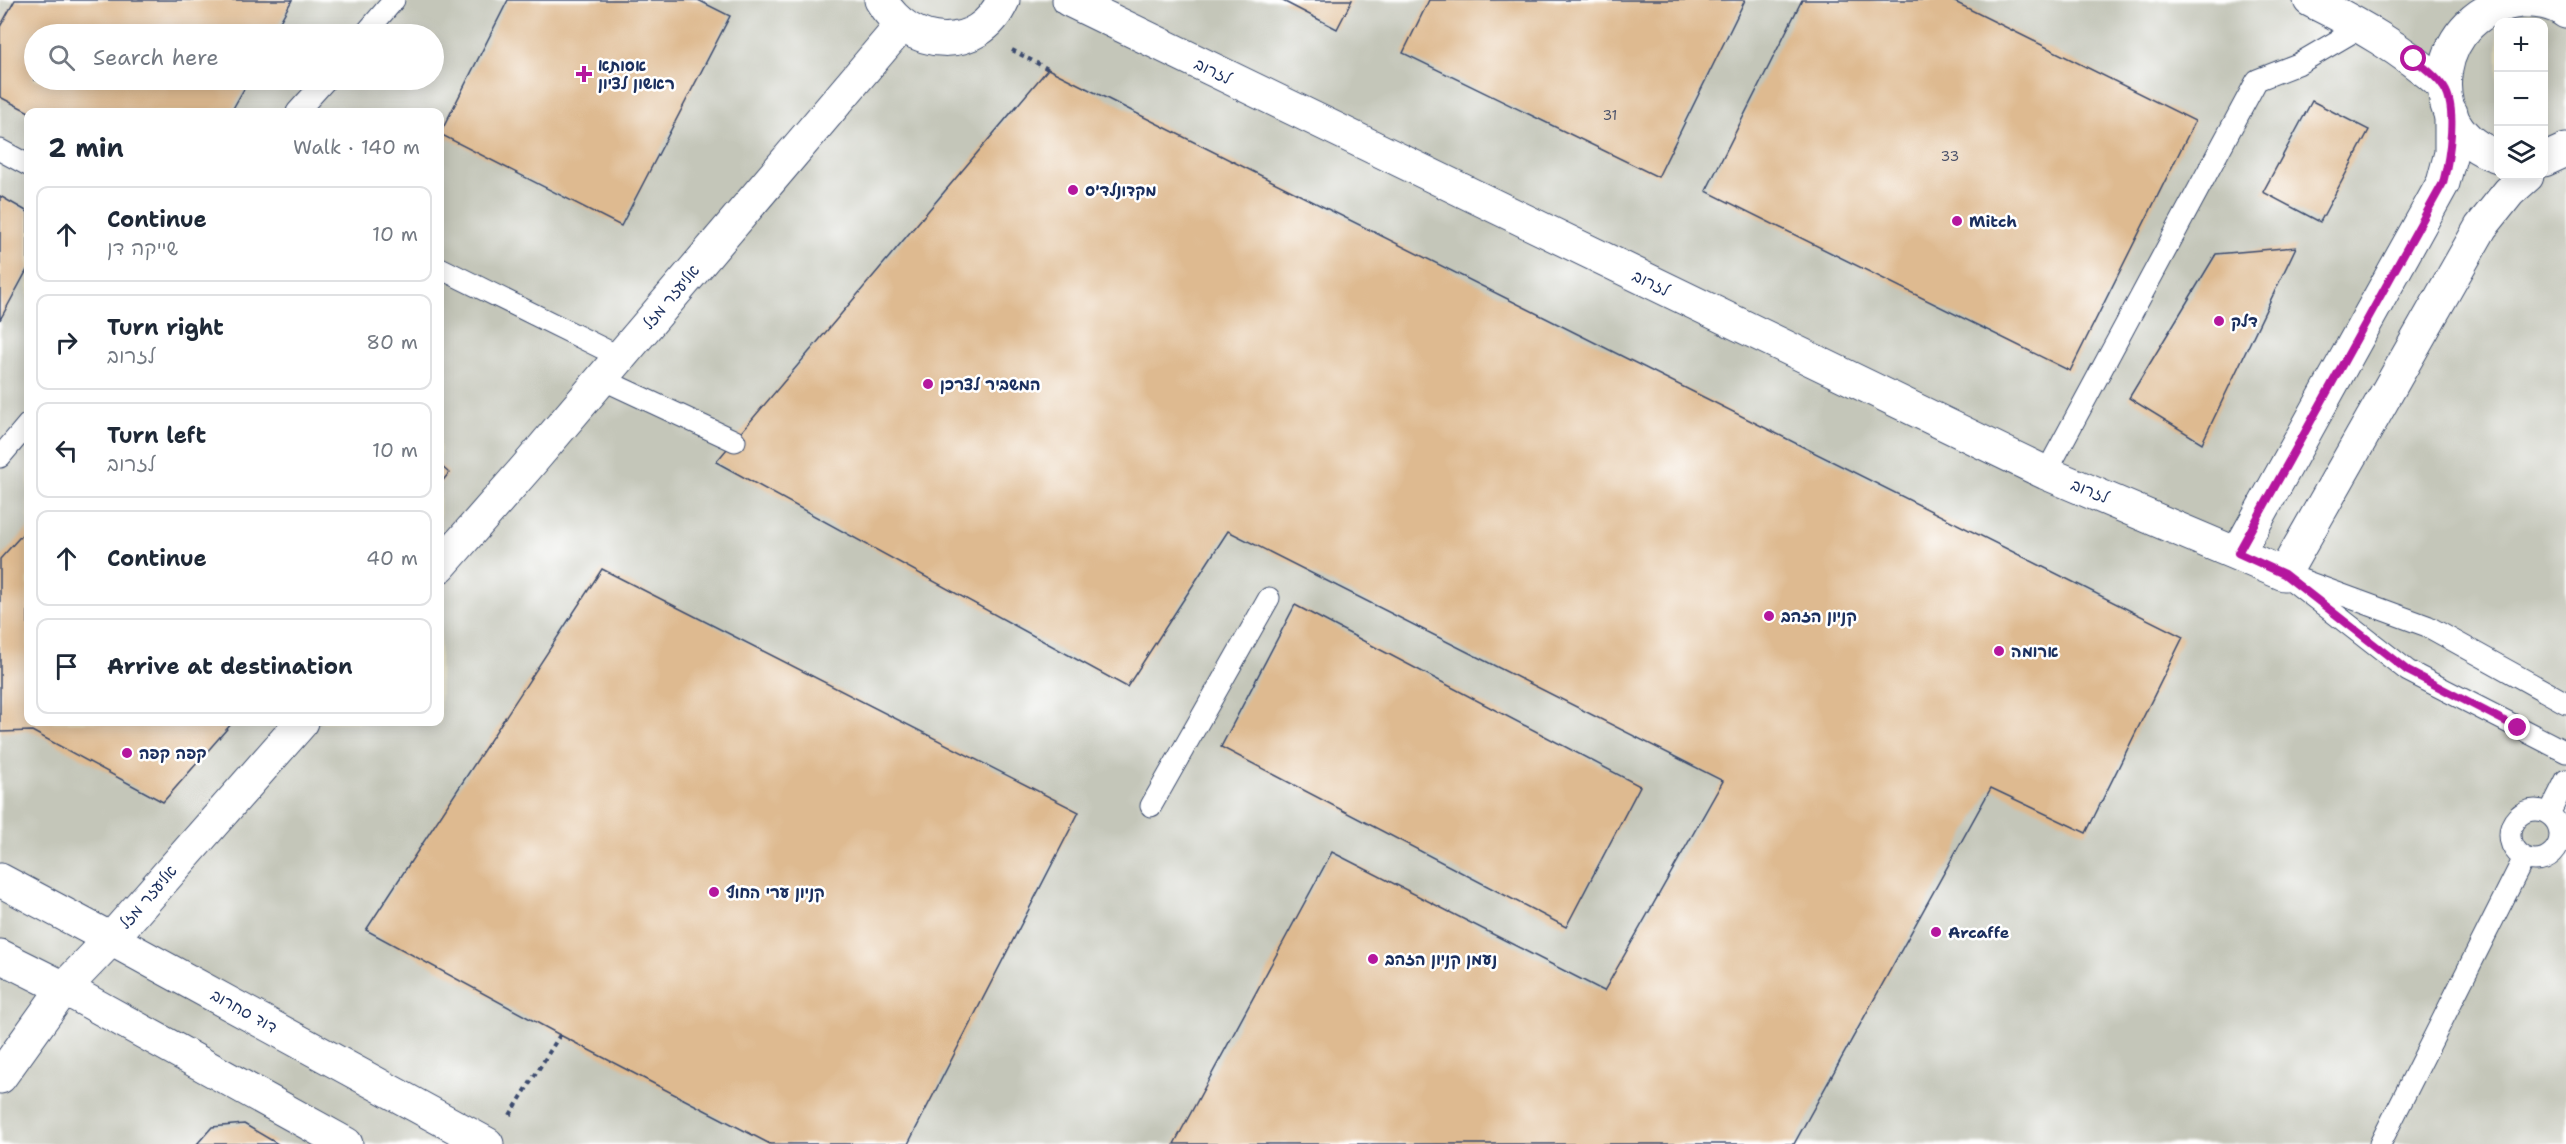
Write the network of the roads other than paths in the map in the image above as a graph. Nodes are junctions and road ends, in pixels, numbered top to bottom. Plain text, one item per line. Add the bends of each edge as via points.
1 (394, 0) edge
2 (881, 0) edge
3 (1003, 0) edge
4 (1069, 0) edge
5 (2310, 0) edge
6 (2519, 1) edge
7 (2566, 12) edge
8 (374, 24) edge
9 (901, 26) junction
10 (2363, 26) junction
11 (317, 90) edge
12 (2447, 100) junction
13 (301, 108) edge
14 (0, 150) edge
15 (2494, 154) edge
16 (24, 163) edge
17 (2523, 180) edge
18 (444, 270) edge
19 (611, 368) junction
20 (24, 429) edge
21 (735, 441) dead end
22 (0, 457) edge
23 (2046, 473) junction
24 (2238, 553) junction
25 (444, 561) edge
26 (2284, 574) junction
27 (1269, 598) dead end
28 (2566, 703) edge
29 (298, 726) edge
30 (2566, 752) edge
31 (2566, 780) edge
32 (1151, 806) dead end
33 (2549, 814) junction
34 (2524, 858) junction
35 (0, 880) edge
36 (111, 939) junction
37 (0, 956) edge
38 (64, 988) junction
39 (0, 1077) edge
40 (496, 1134) edge
41 (346, 1144) edge
42 (2380, 1144) edge

1 - 8 lane
2 - 9 street
3 - 9 street via 984,25 961,37 922,37
4 - 23 street, לזרוב
5 - 10 street
6 - 7 street
6 - 12 street via 2481,13 2460,33 2447,59
9 - 19 street, אליעזר מזל
10 - 12 street via 2414,59
10 - 23 lane via 2298,64 2257,81
11 - 13 lane
12 - 15 street via 2466,137
12 - 24 street via 2451,153 2443,183
14 - 16 lane
17 - 26 street via 2481,227
18 - 19 lane
19 - 21 lane
19 - 25 street, אליעזר מזל
20 - 22 lane
23 - 24 street, לזרוב
24 - 26 street, לזרוב
26 - 28 lane via 2427,626
26 - 30 lane via 2408,671
27 - 32 lane
29 - 36 street, אליעזר מזל
31 - 33 lane
33 - 34 lane via 2561,836 2555,851 2541,860
33 - 34 lane via 2525,812 2513,824 2513,847
34 - 42 lane
35 - 36 street, דוד סחרוב
36 - 38 street, אליעזר מזל
36 - 40 street, דוד סחרוב
37 - 38 street
38 - 39 street, אליעזר מזל
38 - 41 street

